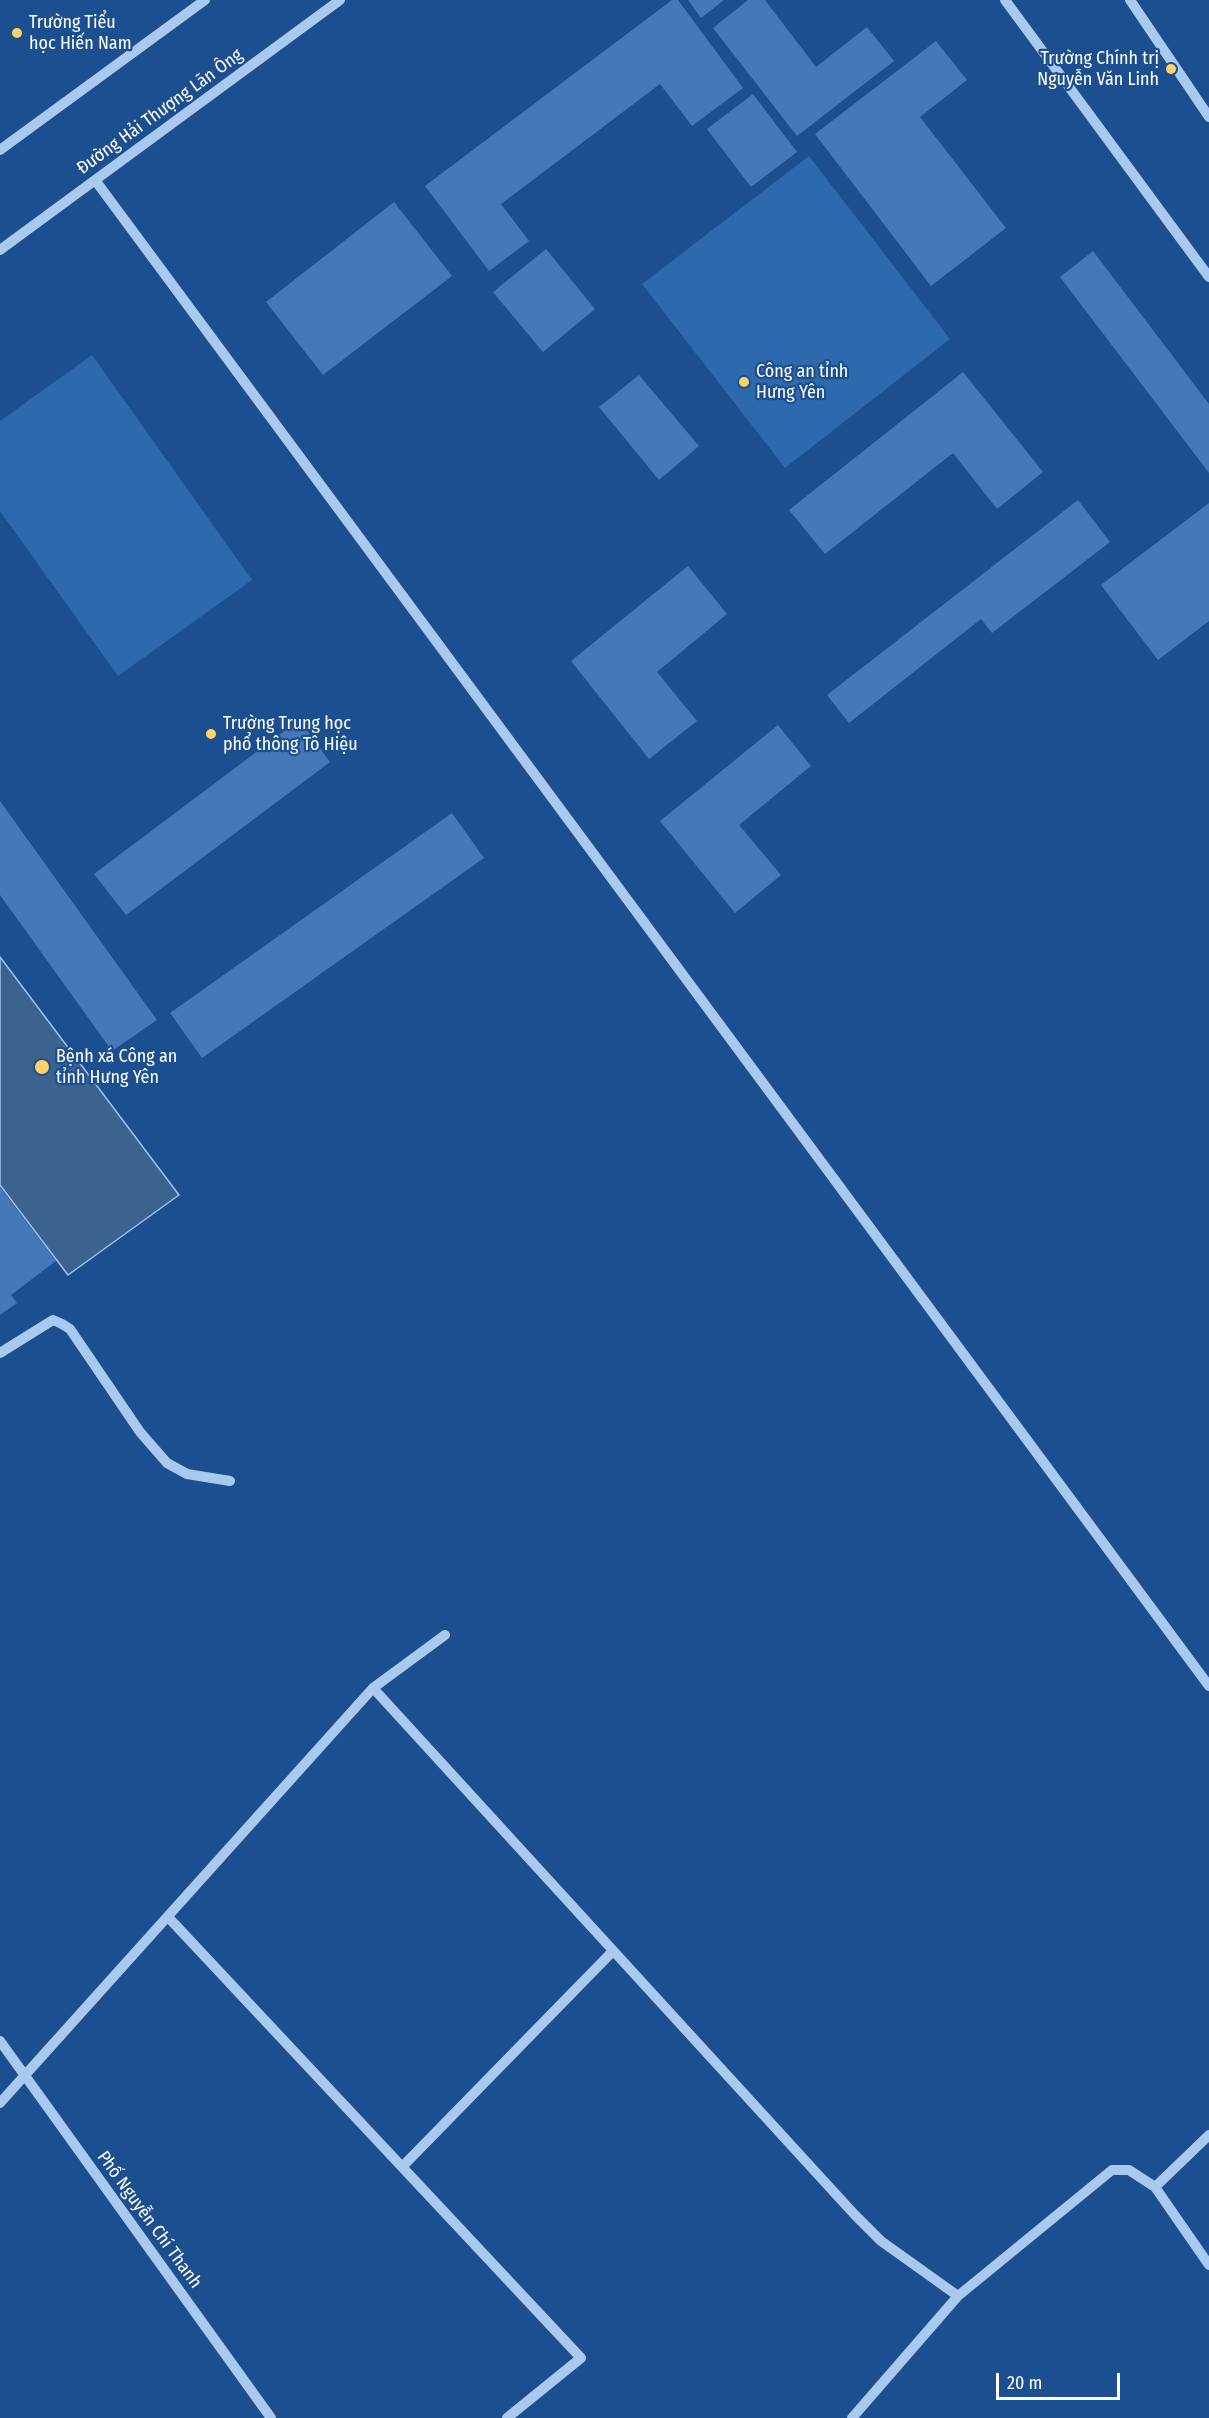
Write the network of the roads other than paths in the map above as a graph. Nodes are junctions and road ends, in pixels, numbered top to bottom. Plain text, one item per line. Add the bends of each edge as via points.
1 (205, 0) edge
2 (340, 0) edge
3 (1005, 0) edge
4 (1130, 0) edge
5 (1209, 117) edge
6 (0, 150) edge
7 (95, 180) junction
8 (0, 250) edge
9 (1209, 277) edge
10 (0, 1353) edge
11 (230, 1480) dead end
12 (445, 1635) dead end
13 (1209, 1686) edge
14 (373, 1688) junction
15 (168, 1917) junction
16 (613, 1951) junction
17 (0, 2041) edge
18 (25, 2076) junction
19 (0, 2103) edge
20 (1209, 2135) edge
21 (402, 2167) junction
22 (1155, 2187) junction
23 (1209, 2265) edge
24 (958, 2296) junction
25 (271, 2418) edge
26 (507, 2418) edge
27 (852, 2418) edge

1 - 6 street
2 - 7 street, Đường Hải Thượng Lãn Ông
3 - 9 street
4 - 5 street
7 - 8 street, Đường Hải Thượng Lãn Ông
7 - 13 street
10 - 11 street via 53,1320 62,1324 70,1329 140,1432 167,1463 187,1474
12 - 14 street
14 - 15 street
14 - 16 street
15 - 18 street
15 - 21 street
16 - 21 street
16 - 24 street via 854,2214 881,2241
17 - 18 street, Phố Nguyễn Chí Thanh
18 - 19 street
18 - 25 street, Phố Nguyễn Chí Thanh
20 - 22 street
21 - 26 street via 581,2358
22 - 23 street
22 - 24 street via 1130,2170 1112,2170
24 - 27 street

